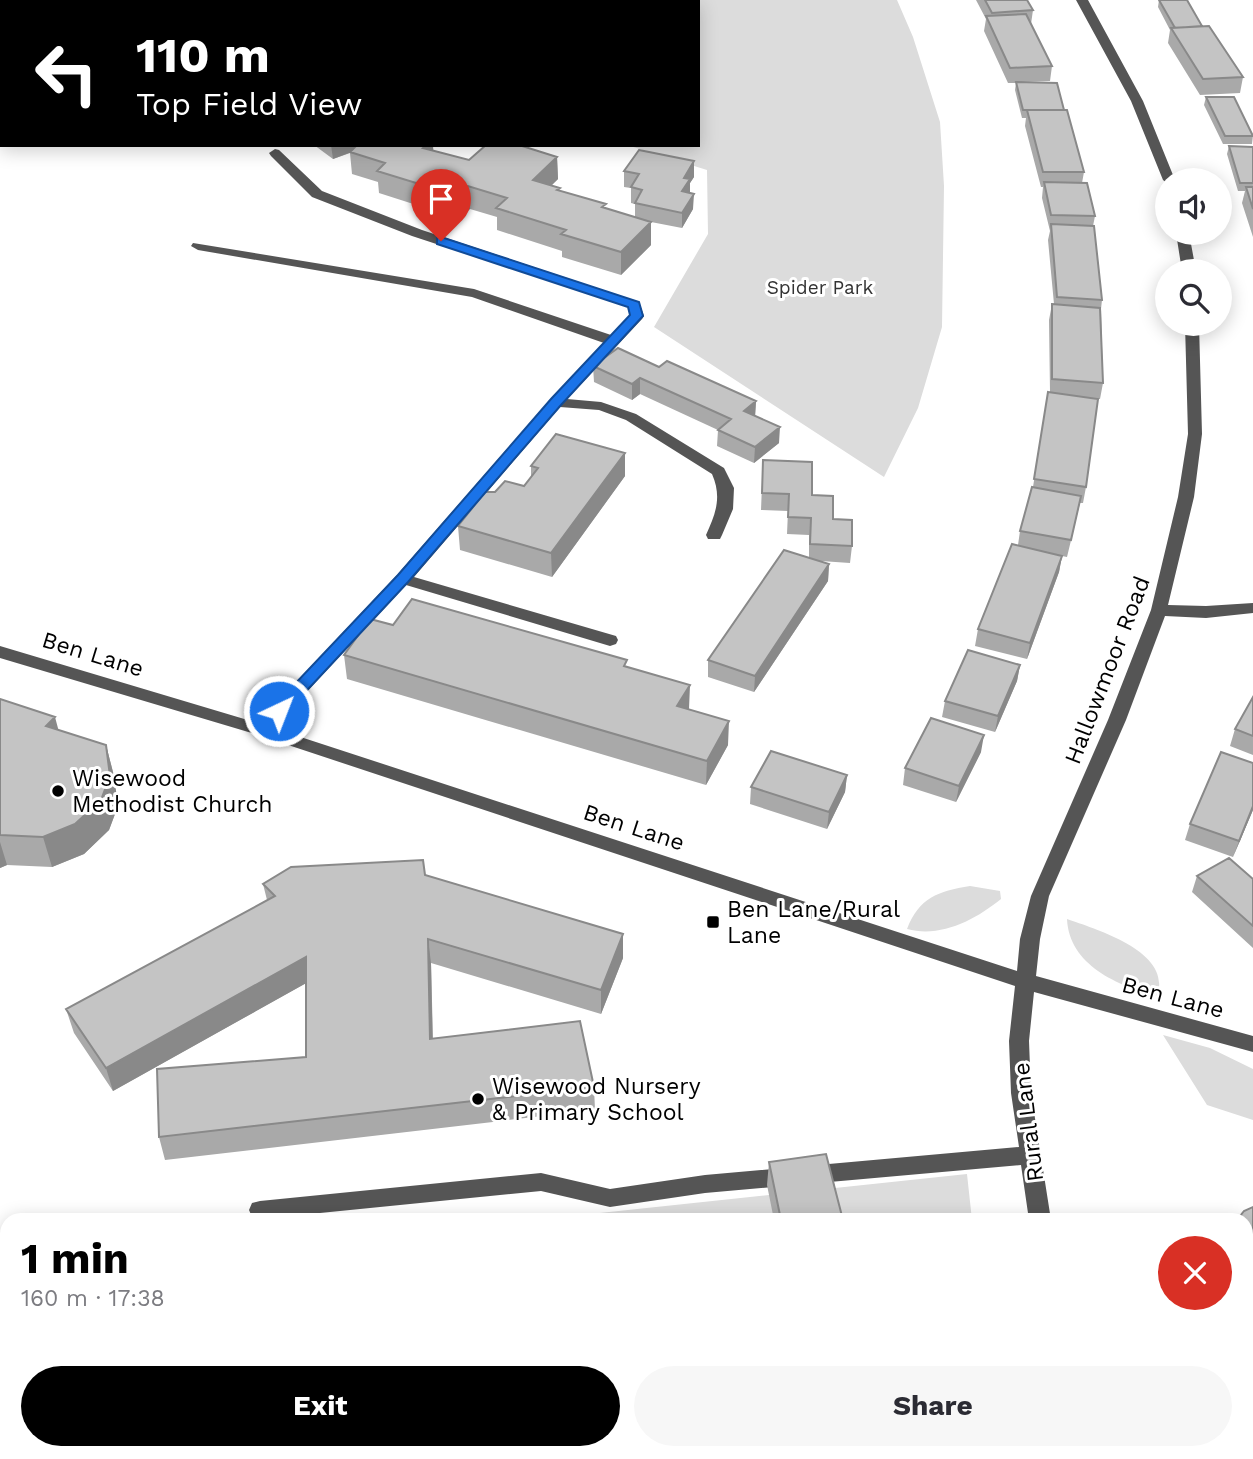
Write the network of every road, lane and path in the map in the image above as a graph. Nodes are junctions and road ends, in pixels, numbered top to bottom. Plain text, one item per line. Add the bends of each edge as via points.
1 (1082, 0) edge
2 (275, 153) dead end
3 (1164, 168) edge
4 (198, 246) dead end
5 (1192, 336) edge
6 (612, 341) junction
7 (556, 402) junction
8 (713, 535) dead end
9 (403, 579) junction
10 (1253, 607) edge
11 (1159, 610) junction
12 (610, 640) dead end
13 (0, 652) edge
14 (261, 730) junction
15 (1024, 982) junction
16 (1253, 1044) edge
17 (1031, 1155) junction
18 (260, 1210) dead end
19 (1039, 1213) edge

1 - 3 street via 1137,101
2 - 6 street via 317,194 417,233 634,305 636,316
4 - 6 street via 474,293
5 - 11 street, Hallowmoor Road via 1195,434 1186,497
6 - 7 street
7 - 8 street via 601,406 631,417 719,471 726,488 725,509
7 - 9 street
9 - 12 street
9 - 14 street
10 - 11 street
11 - 15 street, Hallowmoor Road via 1040,897
13 - 14 street, Ben Lane
14 - 15 street, Ben Lane
15 - 16 street, Ben Lane
15 - 17 street, Rural Lane via 1021,1093
17 - 18 street via 705,1184 610,1198 541,1182
17 - 19 street, Rural Lane

